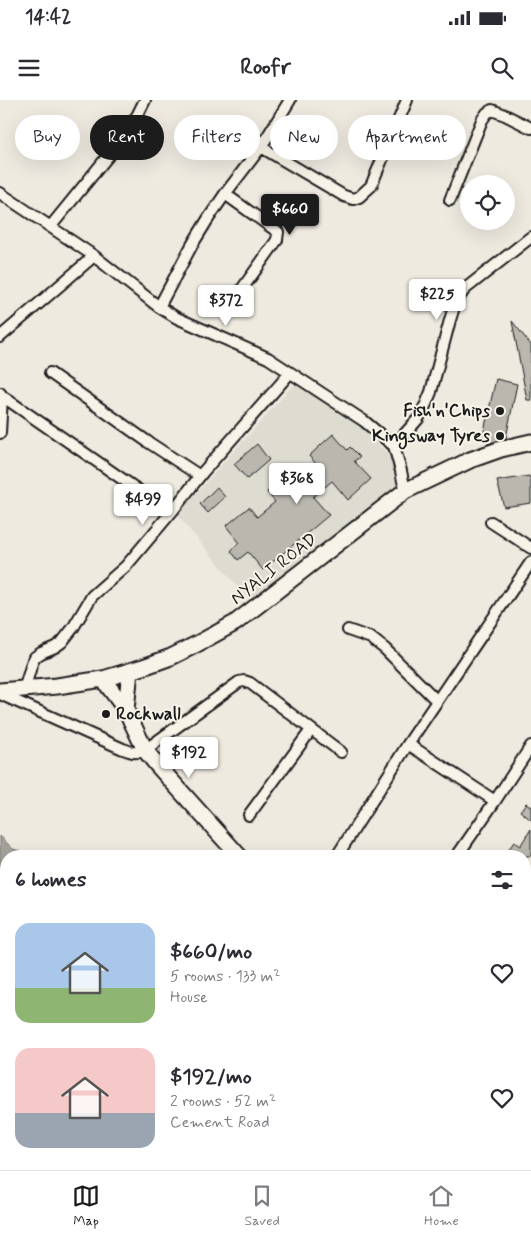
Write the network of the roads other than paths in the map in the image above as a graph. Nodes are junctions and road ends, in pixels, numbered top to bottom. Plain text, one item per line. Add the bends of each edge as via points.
1 (145, 100) edge
2 (290, 100) edge
3 (407, 100) edge
4 (531, 128) edge
5 (261, 147) junction
6 (0, 192) edge
7 (225, 194) junction
8 (450, 200) dead end
9 (50, 226) junction
10 (531, 237) edge
11 (94, 256) junction
12 (237, 296) dead end
13 (159, 307) junction
14 (0, 337) edge
15 (50, 373) dead end
16 (290, 373) junction
17 (1, 394) edge
18 (0, 433) edge
19 (531, 442) edge
20 (394, 446) junction
21 (200, 476) junction
22 (405, 491) junction
23 (141, 492) dead end
24 (491, 522) dead end
25 (531, 548) edge
26 (531, 562) edge
27 (348, 630) dead end
28 (136, 669) junction
29 (103, 679) junction
30 (24, 690) junction
31 (0, 693) edge
32 (437, 701) junction
33 (126, 710) junction
34 (311, 730) junction
35 (408, 744) junction
36 (531, 746) edge
37 (145, 750) junction
38 (341, 752) dead end
39 (495, 801) junction
40 (248, 815) dead end
41 (234, 850) edge
42 (341, 850) edge
43 (461, 850) edge

1 - 9 street via 126,134
2 - 5 street
3 - 5 street via 371,186 360,197 353,199 332,190
4 - 8 street via 492,110 487,113
5 - 7 street
6 - 9 street
7 - 12 street via 278,232 277,240
7 - 13 street via 192,245
9 - 11 street
10 - 20 street via 465,289 456,301 426,404 418,420
11 - 13 street
11 - 14 street
13 - 16 street via 268,358
15 - 21 street
16 - 20 street via 364,420
16 - 21 street
17 - 18 street
17 - 23 street
19 - 22 main road, NYALI ROAD via 470,460
20 - 22 street
21 - 30 street via 126,566 92,596 62,642 36,657
22 - 28 main road, NYALI ROAD via 235,623 171,657
24 - 25 street
26 - 32 street
27 - 32 street via 371,638 385,649
28 - 29 main road, NYALI ROAD
28 - 33 main road
29 - 30 main road, NYALI ROAD
29 - 33 main road
30 - 31 main road, NYALI ROAD
31 - 37 street via 133,753
32 - 35 street
33 - 37 main road
34 - 37 street via 250,683 242,681
34 - 38 street
34 - 40 street
35 - 39 street
35 - 42 street
36 - 39 street
37 - 41 main road
39 - 43 street

